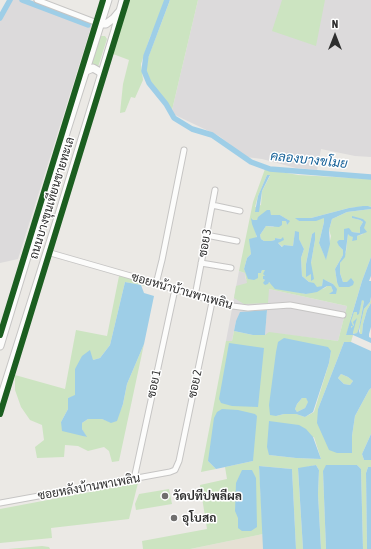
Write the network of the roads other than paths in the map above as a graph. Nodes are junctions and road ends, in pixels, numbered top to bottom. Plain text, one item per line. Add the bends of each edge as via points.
1 (36, 0) edge
2 (108, 0) edge
3 (123, 0) edge
4 (120, 10) junction
5 (100, 24) junction
6 (84, 72) junction
7 (101, 75) junction
8 (184, 150) dead end
9 (215, 190) dead end
10 (212, 205) junction
11 (240, 211) dead end
12 (206, 235) junction
13 (237, 241) dead end
14 (47, 252) junction
15 (201, 263) junction
16 (231, 268) dead end
17 (156, 284) junction
18 (175, 289) junction
19 (195, 296) junction
20 (212, 302) junction
21 (343, 315) dead end
22 (0, 346) edge
23 (0, 401) edge
24 (177, 467) joint
25 (134, 479) junction
26 (0, 503) edge

1 - 5 street
2 - 5 main road, ถนนบางขุนเทียนชายทะเล
3 - 4 main road, ถนนบางขุนเทียนชายทะเล
4 - 5 main road via 106,24
4 - 7 main road, ถนนบางขุนเทียนชายทะเล
5 - 6 main road, ถนนบางขุนเทียนชายทะเล
6 - 7 main road via 93,68
6 - 22 main road, ถนนบางขุนเทียนชายทะเล
7 - 14 main road, ถนนบางขุนเทียนชายทะเล
8 - 17 street
9 - 10 street, ซอย 3
10 - 11 street
10 - 12 street, ซอย 3
12 - 13 street
12 - 15 street, ซอย 3
14 - 17 street, ซอยหน้าบ้านพาเพลิน
14 - 23 main road, ถนนบางขุนเทียนชายทะเล
15 - 16 street
15 - 19 street, ซอย 3
17 - 18 street, ซอยหน้าบ้านพาเพลิน
18 - 19 street, ซอยหน้าบ้านพาเพลิน
18 - 25 street, ซอย 1
19 - 20 street, ซอยหน้าบ้านพาเพลิน
20 - 21 street, ซอยหน้าบ้านพาเพลิน via 238,308 290,305
20 - 24 street, ซอย 2
24 - 25 street, ซอยหลังบ้านพาเพลิน via 170,472
25 - 26 street, ซอยหลังบ้านพาเพลิน

